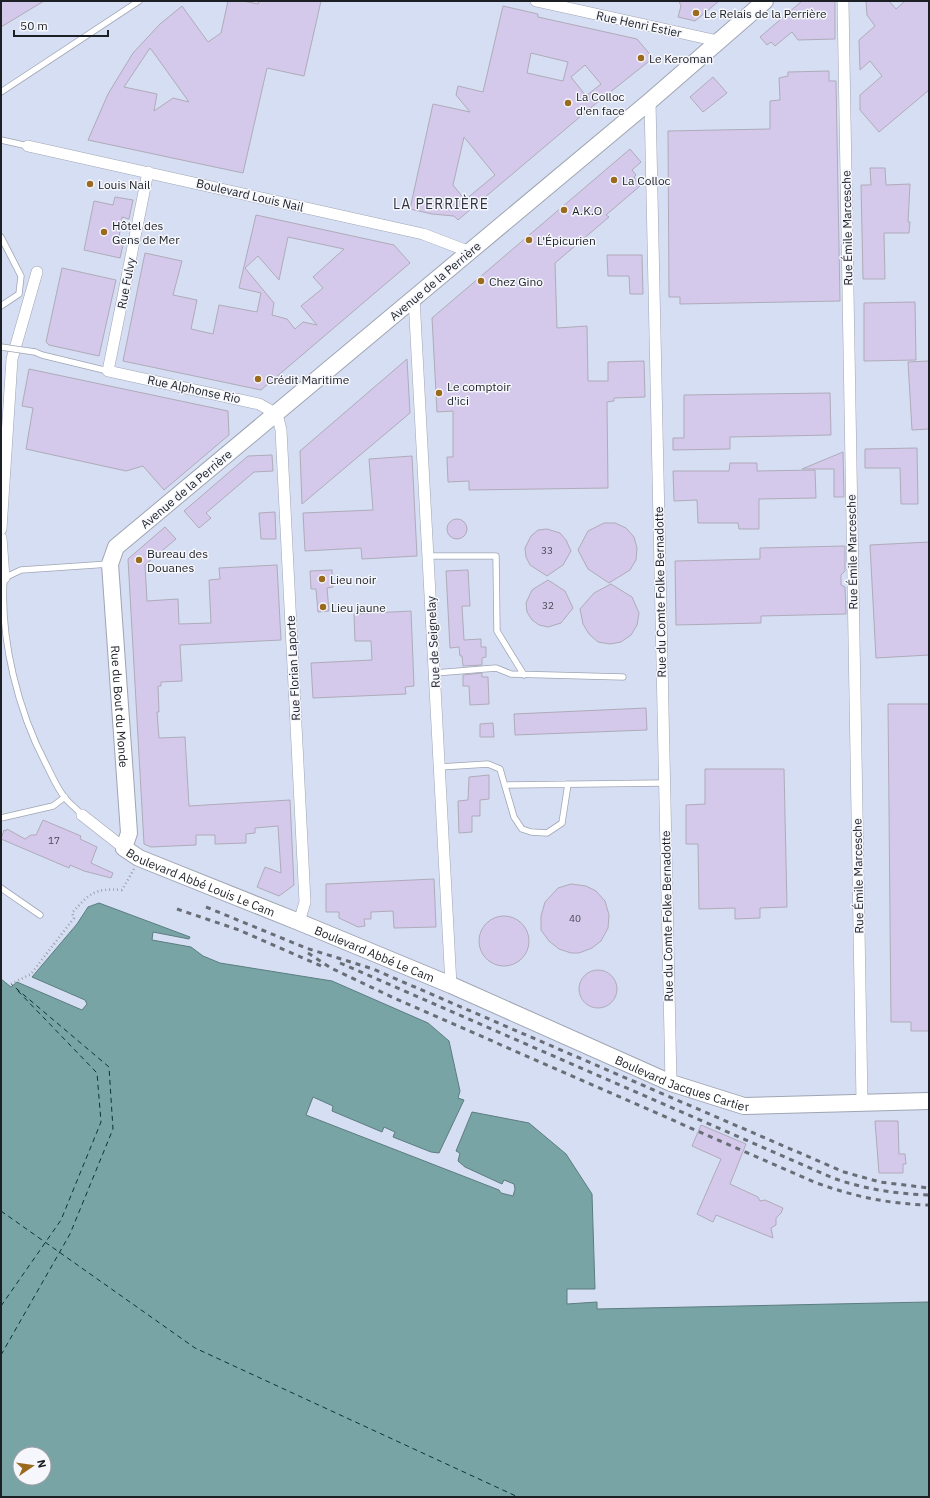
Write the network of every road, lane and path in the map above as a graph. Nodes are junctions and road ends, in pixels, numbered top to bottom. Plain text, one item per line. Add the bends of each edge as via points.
1 (139, 1) edge
2 (536, 1) edge
3 (765, 1) edge
4 (843, 1) edge
5 (718, 41) junction
6 (1, 92) edge
7 (650, 100) junction
8 (1, 140) edge
9 (28, 146) joint
10 (148, 172) junction
11 (1, 237) edge
12 (470, 252) junction
13 (37, 272) dead end
14 (414, 298) junction
15 (1, 306) edge
16 (1, 347) edge
17 (108, 371) junction
18 (277, 414) junction
19 (1, 529) edge
20 (1, 538) edge
21 (429, 556) junction
22 (103, 564) junction
23 (2, 578) edge
24 (435, 673) junction
25 (524, 675) junction
26 (623, 678) dead end
27 (440, 767) junction
28 (664, 783) junction
29 (568, 784) junction
30 (505, 785) junction
31 (65, 797) junction
32 (82, 815) joint
33 (1, 818) edge
34 (124, 848) junction
35 (139, 858) junction
36 (1, 888) edge
37 (40, 914) dead end
38 (299, 922) junction
39 (11, 984) dead end
40 (451, 985) junction
41 (671, 1083) junction
42 (929, 1101) edge
43 (862, 1102) junction

1 - 6 lane
2 - 5 street, Rue Henri Estier
3 - 5 street, Avenue de la Perrière
4 - 43 street, Rue Émile Marcesche
5 - 7 street, Avenue de la Perrière
7 - 12 street, Avenue de la Perrière
7 - 28 street, Rue du Comte Folke Bernadotte
8 - 9 lane
9 - 10 street, Boulevard Louis Nail
10 - 12 street, Boulevard Louis Nail via 423,234
10 - 17 street, Rue Fulvy
11 - 15 lane via 21,276 19,294
12 - 14 street, Avenue de la Perrière
13 - 19 street via 12,359
14 - 18 street, Avenue de la Perrière
14 - 21 street, Rue de Seignelay
16 - 17 lane, bridge via 35,352
17 - 18 street, Rue Alphonse Rio via 260,404
18 - 22 street, Avenue de la Perrière via 116,547
18 - 38 street, Rue Florian Laporte via 281,430 305,902
20 - 23 street, Boulevard Abbé Louis Le Cam
21 - 24 street, Rue de Seignelay
21 - 25 lane via 496,556 497,631
22 - 23 lane via 21,570
22 - 34 street, Rue du Bout du Monde via 129,833
23 - 31 lane, Boulevard Abbé Louis Le Cam via 1,597 6,639 18,698 38,750
24 - 25 lane via 496,668 511,674
24 - 27 street, Rue de Seignelay
25 - 26 lane
27 - 30 lane via 488,764 500,769
27 - 40 street, Rue de Seignelay
28 - 29 lane
28 - 41 street, Rue du Comte Folke Bernadotte
29 - 30 lane
29 - 30 lane via 562,823 547,833 522,829 514,817
31 - 32 lane, Boulevard Abbé Louis Le Cam
31 - 33 lane via 53,806
32 - 34 street, Boulevard Abbé Louis Le Cam
34 - 35 street, Boulevard Abbé Louis Le Cam
35 - 38 street, Boulevard Abbé Louis Le Cam
35 - 39 path via 122,890 105,888 89,895 72,913 74,918 31,974
36 - 37 lane
38 - 40 street, Boulevard Abbé Le Cam
40 - 41 street, Boulevard Jacques Cartier
41 - 43 street, Boulevard Jacques Cartier via 744,1106
42 - 43 street, Boulevard Jacques Cartier

